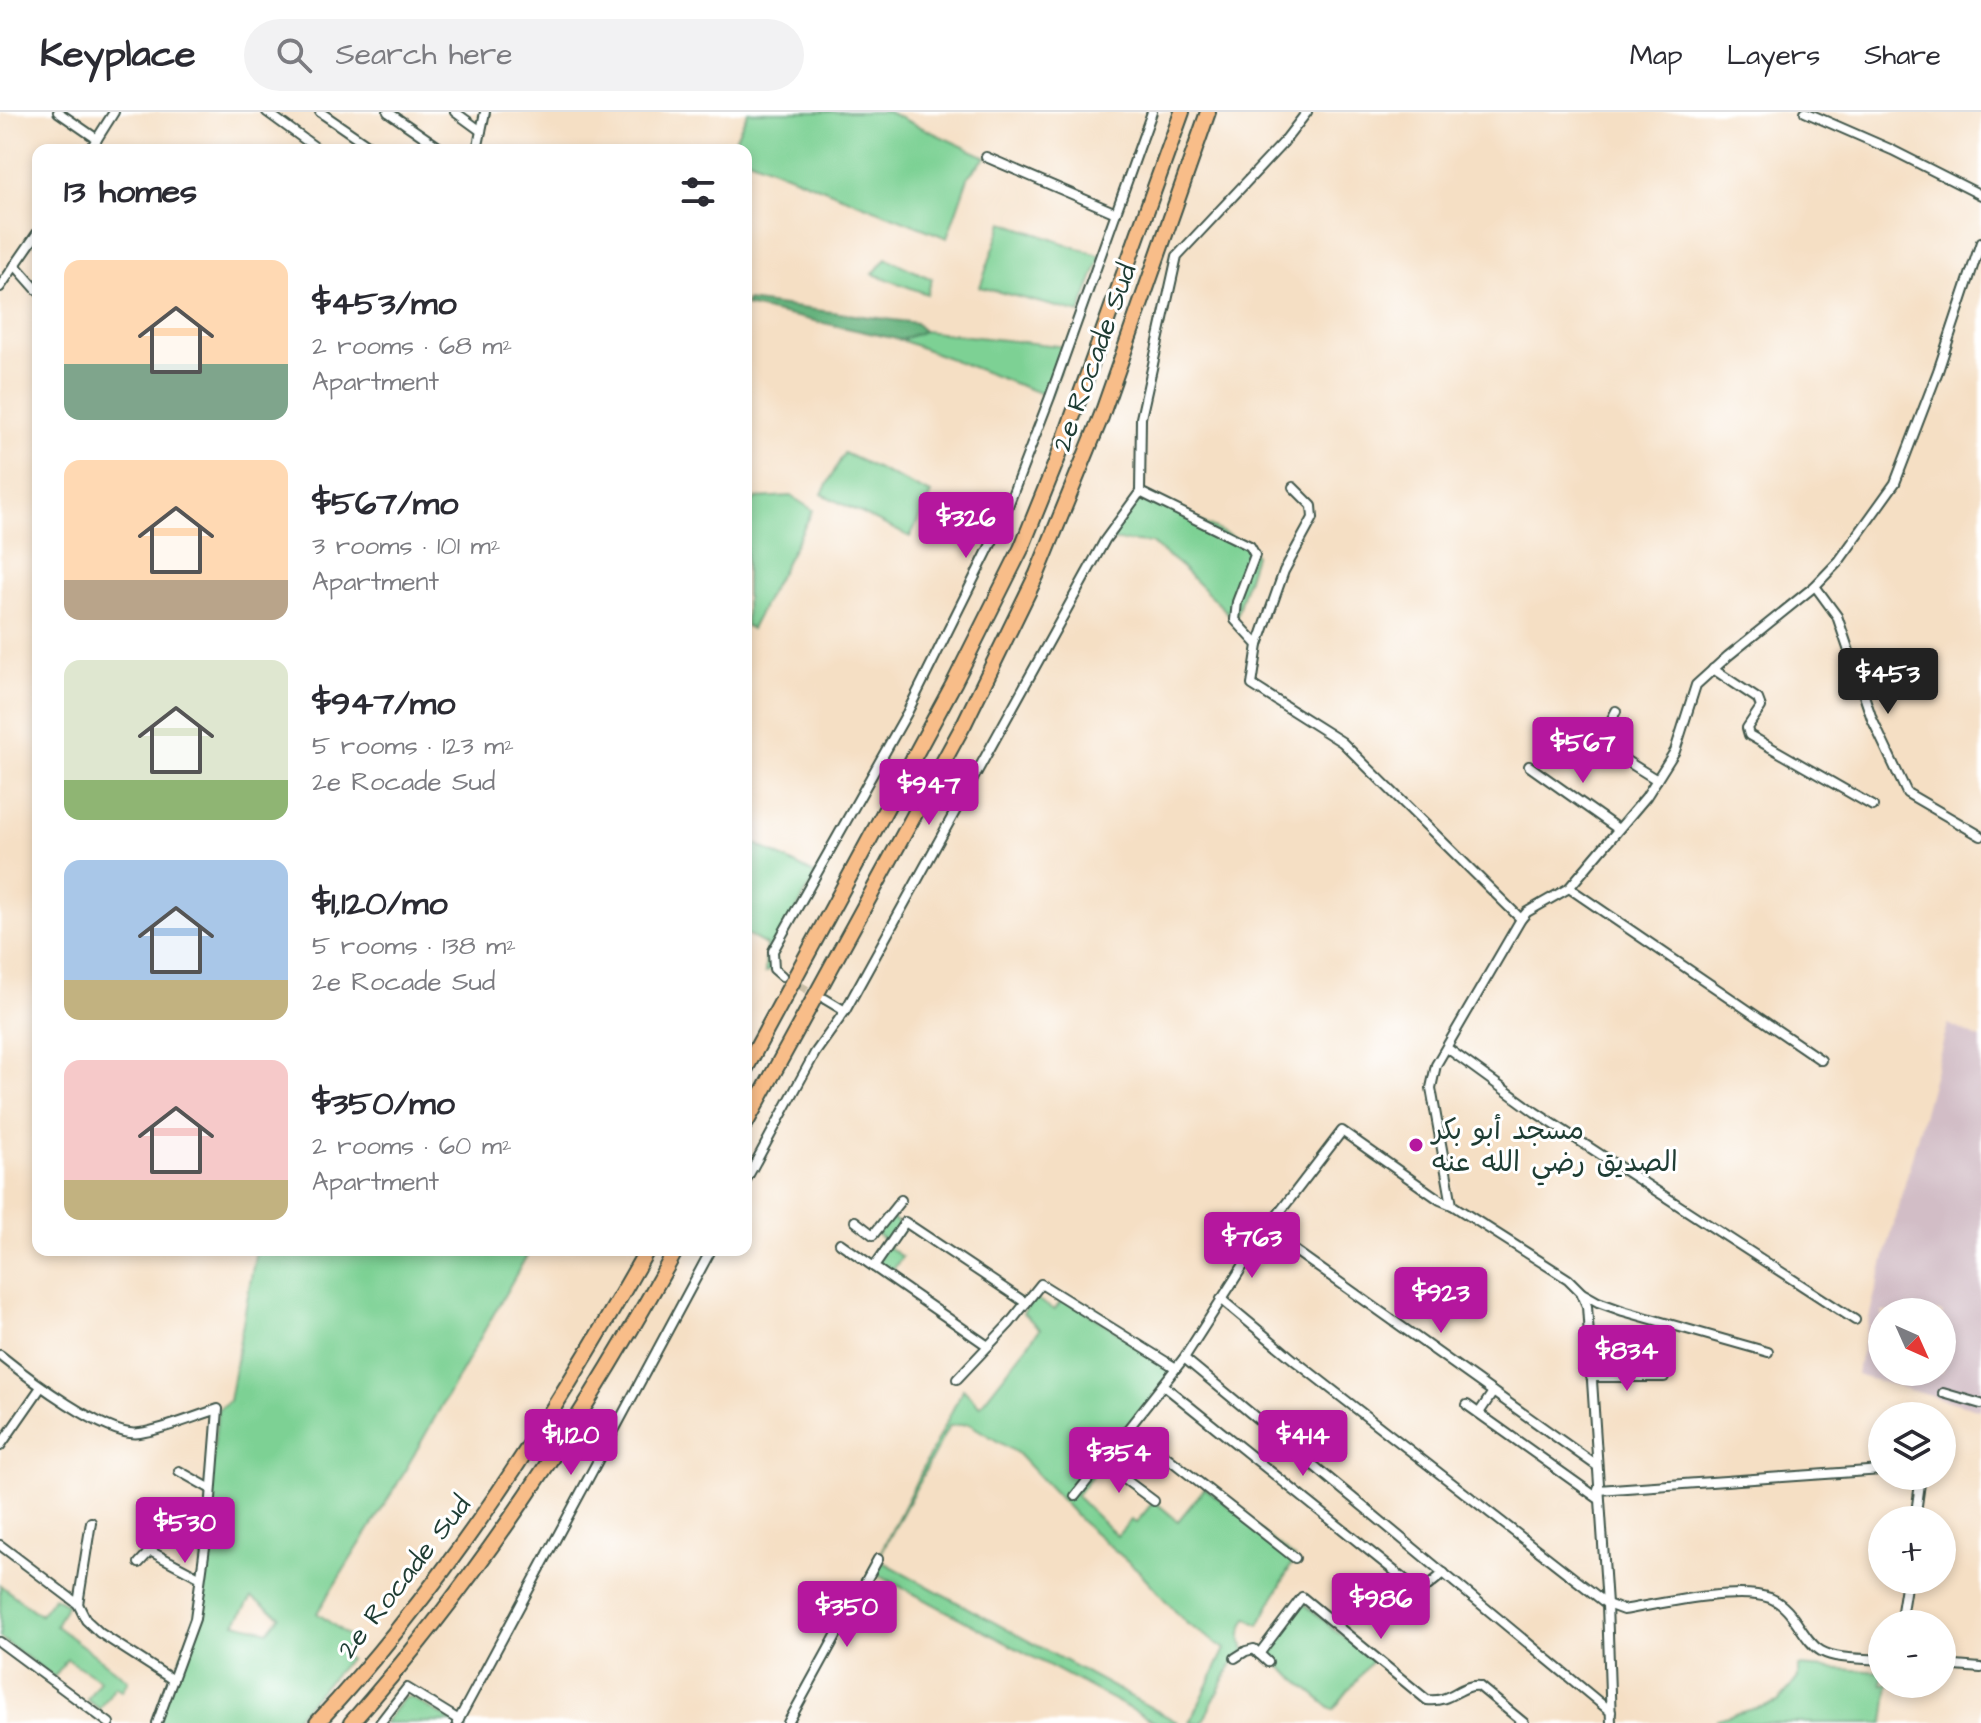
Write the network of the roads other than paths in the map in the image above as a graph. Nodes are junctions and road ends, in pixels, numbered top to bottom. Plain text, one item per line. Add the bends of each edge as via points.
1 (58, 112) edge
2 (114, 112) edge
3 (267, 112) edge
4 (320, 112) edge
5 (388, 112) edge
6 (455, 112) edge
7 (485, 112) edge
8 (1152, 112) edge
9 (1182, 112) edge
10 (1208, 112) edge
11 (1307, 112) edge
12 (1805, 112) edge
13 (481, 131) junction
14 (97, 139) junction
15 (94, 144) edge
16 (311, 144) edge
17 (366, 144) edge
18 (434, 144) edge
19 (478, 144) edge
20 (986, 157) dead end
21 (1981, 195) edge
22 (1116, 213) junction
23 (32, 241) edge
24 (1981, 242) edge
25 (15, 265) junction
26 (32, 284) edge
27 (0, 287) edge
28 (1293, 487) dead end
29 (1140, 492) junction
30 (1815, 586) junction
31 (1258, 645) junction
32 (1713, 669) junction
33 (1616, 711) dead end
34 (1590, 738) dead end
35 (1599, 744) junction
36 (1529, 766) dead end
37 (1657, 780) junction
38 (1873, 806) dead end
39 (1618, 829) junction
40 (1981, 836) edge
41 (1569, 888) junction
42 (1521, 919) junction
43 (782, 976) dead end
44 (825, 999) tunnel mouth
45 (845, 1011) junction
46 (1447, 1048) junction
47 (752, 1057) edge
48 (1821, 1060) dead end
49 (752, 1112) edge
50 (752, 1169) edge
51 (901, 1200) dead end
52 (1452, 1205) junction
53 (889, 1216) junction
54 (855, 1221) dead end
55 (902, 1226) junction
56 (1266, 1230) junction
57 (840, 1243) dead end
58 (644, 1256) edge
59 (673, 1256) edge
60 (708, 1256) edge
61 (874, 1267) junction
62 (1581, 1292) junction
63 (1221, 1299) junction
64 (1026, 1303) junction
65 (1855, 1320) dead end
66 (988, 1346) junction
67 (1768, 1352) dead end
68 (0, 1355) edge
69 (1184, 1358) junction
70 (1176, 1368) junction
71 (1591, 1377) junction
72 (1664, 1377) dead end
73 (957, 1379) dead end
74 (1163, 1385) junction
75 (41, 1387) junction
76 (1493, 1392) junction
77 (1943, 1393) dead end
78 (1981, 1404) edge
79 (1467, 1405) dead end
80 (1479, 1413) junction
81 (1130, 1428) junction
82 (0, 1446) edge
83 (1103, 1463) junction
84 (1597, 1466) junction
85 (179, 1471) dead end
86 (1868, 1471) edge
87 (211, 1489) junction
88 (1599, 1495) junction
89 (1075, 1496) dead end
90 (1154, 1501) dead end
91 (91, 1522) dead end
92 (0, 1545) edge
93 (1295, 1558) dead end
94 (878, 1559) dead end
95 (139, 1563) dead end
96 (1444, 1573) junction
97 (199, 1577) junction
98 (78, 1604) junction
99 (1607, 1604) junction
100 (0, 1642) edge
101 (1259, 1654) junction
102 (1235, 1658) dead end
103 (1868, 1658) edge
104 (1268, 1662) dead end
105 (1956, 1666) edge
106 (1981, 1668) edge
107 (173, 1680) junction
108 (1611, 1712) junction
109 (458, 1721) edge
110 (109, 1723) edge
111 (157, 1723) edge
112 (317, 1723) edge
113 (351, 1723) edge
114 (380, 1723) edge
115 (788, 1723) edge
116 (1524, 1723) edge
117 (1611, 1723) edge

1 - 14 street
2 - 14 street
3 - 16 street
4 - 17 street
5 - 18 street
6 - 13 street
7 - 13 street
8 - 22 street
9 - 47 highway, 2e Rocade Sud via 1021,549
10 - 49 highway, 2e Rocade Sud via 1101,417 1037,574 964,724
11 - 29 street via 1177,256 1141,418
12 - 21 street
13 - 19 street
14 - 15 street
20 - 22 street
22 - 43 street via 1001,524 907,713 773,951 774,969
23 - 25 street
24 - 30 street via 1895,483
25 - 26 street
25 - 27 street
28 - 31 street via 1312,506 1313,518 1284,571
29 - 31 street via 1250,546 1255,555 1235,620
29 - 45 street via 1105,540
30 - 32 street
30 - 40 street via 1837,616 1872,719 1907,793
31 - 42 street via 1252,685 1342,742
32 - 37 street via 1696,685 1675,751
32 - 38 street via 1758,699 1761,707 1747,728 1749,735
33 - 35 street
34 - 35 street
35 - 37 street
36 - 39 street
37 - 39 street
39 - 41 street
41 - 42 street
41 - 48 street
42 - 46 street
44 - 45 street
45 - 50 street via 815,1053
46 - 52 street via 1431,1088
46 - 65 street via 1535,1112
51 - 53 street
52 - 56 street via 1342,1131
52 - 62 street
53 - 54 street via 873,1235
53 - 55 street
55 - 61 street
55 - 64 street via 905,1222
56 - 63 street
56 - 76 street
57 - 61 street
58 - 112 highway, 2e Rocade Sud via 502,1489 391,1639
59 - 113 highway, 2e Rocade Sud via 612,1363 537,1478 436,1619
60 - 109 street
61 - 66 street
62 - 67 street via 1623,1311
62 - 71 street via 1587,1306
63 - 69 street
63 - 99 street
64 - 66 street
64 - 70 street via 1041,1284
66 - 73 street
68 - 75 street
69 - 70 street
69 - 96 street
70 - 74 street
71 - 72 street
71 - 84 street
74 - 81 street
74 - 96 street via 1413,1586 1424,1589
75 - 82 street
75 - 87 street via 88,1415 138,1434 218,1409
76 - 80 street
76 - 84 street
77 - 78 street
79 - 80 street
80 - 88 street
81 - 83 street
81 - 93 street
83 - 89 street
83 - 90 street
84 - 88 street
85 - 87 street
86 - 88 street
87 - 97 street
88 - 99 street
91 - 98 street
92 - 98 street
94 - 115 street
95 - 97 street via 150,1551
96 - 108 street
97 - 107 street via 195,1619
98 - 107 street via 100,1633
99 - 103 street via 1623,1610 1743,1593 1770,1598 1820,1650
99 - 108 street
100 - 110 street
101 - 102 street via 1254,1649
101 - 104 street
101 - 116 street via 1302,1597 1427,1700 1440,1701 1479,1686
105 - 106 street
107 - 111 street
108 - 117 street
109 - 114 street via 407,1688

